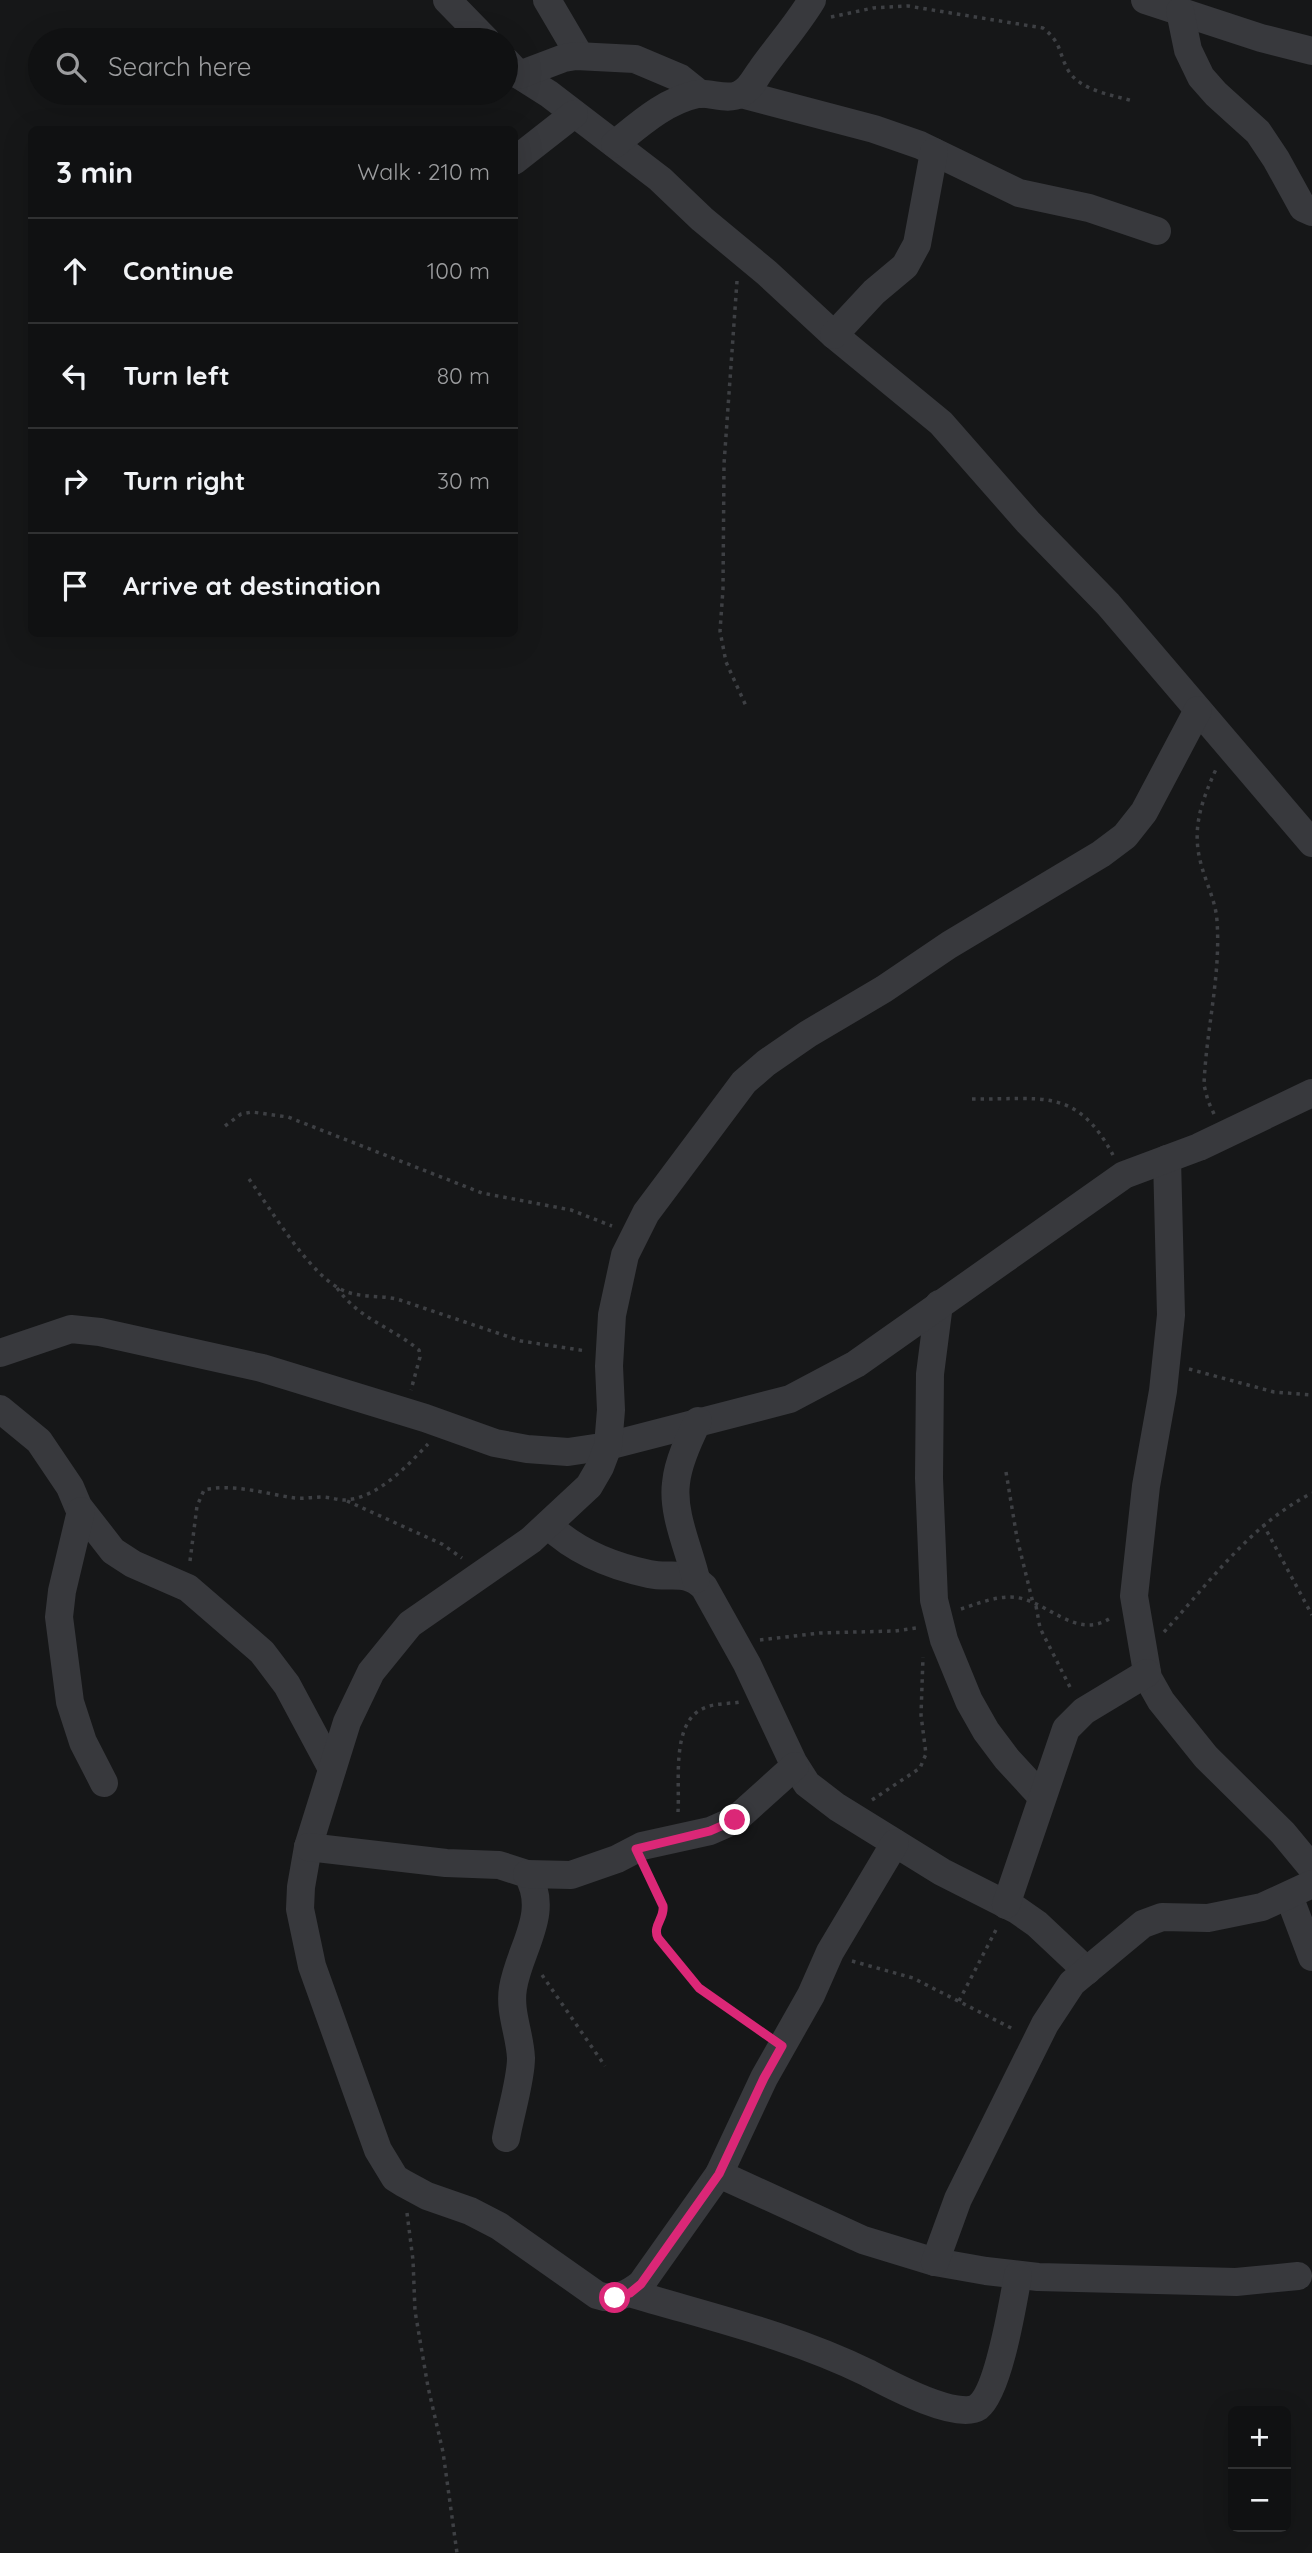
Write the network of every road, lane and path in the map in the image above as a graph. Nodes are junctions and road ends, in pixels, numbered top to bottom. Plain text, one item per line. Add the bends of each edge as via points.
1 (447, 0) edge
2 (547, 0) edge
3 (1145, 0) edge
4 (821, 9) edge
5 (1180, 11) junction
6 (474, 28) edge
7 (1312, 51) edge
8 (580, 57) junction
9 (518, 67) edge
10 (518, 72) edge
11 (699, 94) junction
12 (741, 94) junction
13 (1133, 101) dead end
14 (575, 114) junction
15 (615, 144) junction
16 (934, 152) junction
17 (518, 158) edge
18 (1312, 212) edge
19 (1157, 231) dead end
20 (738, 251) junction
21 (834, 335) junction
22 (746, 706) dead end
23 (1198, 710) junction
24 (1228, 742) junction
25 (1312, 843) edge
26 (1312, 1093) edge
27 (972, 1099) dead end
28 (225, 1126) dead end
29 (1226, 1134) junction
30 (1167, 1159) junction
31 (1124, 1175) junction
32 (249, 1179) dead end
33 (635, 1236) junction
34 (336, 1286) junction
35 (939, 1304) junction
36 (0, 1353) edge
37 (609, 1355) junction
38 (1167, 1362) junction
39 (1312, 1395) edge
40 (0, 1409) edge
41 (405, 1413) junction
42 (698, 1421) junction
43 (446, 1426) junction
44 (608, 1446) junction
45 (1006, 1472) dead end
46 (1312, 1493) edge
47 (345, 1500) junction
48 (81, 1511) junction
49 (1263, 1524) junction
50 (548, 1525) junction
51 (483, 1572) junction
52 (696, 1579) junction
53 (188, 1588) junction
54 (1034, 1604) junction
55 (1135, 1604) junction
56 (1312, 1615) edge
57 (938, 1618) junction
58 (736, 1644) junction
59 (922, 1654) dead end
60 (1145, 1664) junction
61 (764, 1698) junction
62 (1084, 1711) junction
63 (794, 1766) junction
64 (332, 1769) junction
65 (104, 1783) dead end
66 (1042, 1797) junction
67 (850, 1815) junction
68 (677, 1839) junction
69 (895, 1843) junction
70 (308, 1847) junction
71 (636, 1849) junction
72 (1312, 1868) edge
73 (527, 1874) junction
74 (1300, 1890) edge
75 (1006, 1905) junction
76 (525, 1951) junction
77 (830, 1952) junction
78 (1312, 1957) edge
79 (1087, 1971) junction
80 (959, 2001) junction
81 (1037, 2040) junction
82 (782, 2046) junction
83 (605, 2066) dead end
84 (506, 2138) dead end
85 (719, 2174) junction
86 (403, 2183) junction
87 (935, 2262) junction
88 (1018, 2275) junction
89 (1298, 2276) dead end
90 (630, 2293) junction
91 (457, 2553) edge

1 - 6 street
2 - 8 street
3 - 5 street
4 - 12 street via 797,25
4 - 13 path via 908,5 1043,28 1054,36 1076,79
5 - 7 street
5 - 18 street via 1188,50 1201,77 1258,132 1303,208
8 - 9 street
8 - 11 street via 635,60 680,78
10 - 14 street
11 - 12 street
11 - 15 street via 671,103
12 - 16 street via 874,130
14 - 15 street
14 - 17 street
15 - 20 street
16 - 19 street via 1019,193 1089,208
16 - 21 street via 917,244 905,266
20 - 21 street
20 - 22 path via 724,464 720,631 726,662
21 - 23 street via 941,423 1108,604
23 - 24 street
23 - 33 street via 1144,812 1125,836 766,1063 744,1082 646,1213
24 - 25 street
24 - 29 path via 1202,800 1196,841 1217,918 1204,1085
26 - 29 street
27 - 31 path via 1051,1100 1067,1105 1091,1121
28 - 33 path via 252,1112 288,1117 482,1193 571,1210
29 - 30 street
30 - 31 street
30 - 38 street via 1171,1315
31 - 35 street
32 - 34 path via 312,1265
33 - 37 street via 625,1255
34 - 37 path via 348,1293 400,1300 520,1341
34 - 41 path via 361,1315 419,1350
35 - 42 street via 856,1364 790,1399
35 - 57 street via 930,1374 929,1478
36 - 41 street via 71,1329 100,1332 262,1368
37 - 44 street
38 - 39 path via 1254,1387
38 - 55 street via 1146,1486
40 - 48 street via 39,1441
41 - 43 street
42 - 44 street
42 - 52 street via 676,1483 679,1516
43 - 44 street via 527,1449 568,1452
43 - 47 path via 391,1479 370,1493
44 - 50 street via 589,1486
45 - 54 path
46 - 49 path
47 - 51 path via 442,1544
47 - 53 path via 243,1489 204,1490 193,1530
48 - 53 street via 113,1551
48 - 65 street via 59,1617 70,1702
49 - 56 path
49 - 60 path
50 - 51 street
50 - 52 street via 570,1545 620,1566 651,1575
51 - 64 street via 410,1624 371,1671
52 - 58 street
53 - 64 street via 251,1640 276,1669
54 - 55 path via 1072,1622 1091,1625
54 - 57 path via 1009,1597
54 - 62 path via 1040,1628
55 - 60 street
57 - 58 path via 906,1630 795,1635
57 - 66 street via 958,1679 975,1711 1007,1759
58 - 61 street
59 - 67 path via 925,1761
60 - 62 street
60 - 72 street via 1161,1700 1206,1757
61 - 63 street
61 - 68 path via 717,1704 692,1715 680,1741
62 - 66 street via 1066,1729
63 - 67 street via 807,1784
63 - 68 street via 735,1820
64 - 70 street
66 - 75 street
67 - 69 street
68 - 71 street
69 - 75 street
69 - 77 street
70 - 73 street via 499,1865
70 - 86 street via 300,1909 312,1966 378,2150
71 - 73 street via 571,1875
71 - 82 path via 663,1906 656,1928 658,1938 699,1988
73 - 76 street via 537,1898
74 - 78 street
74 - 79 street via 1262,1908 1208,1918 1162,1917 1143,1924
75 - 79 street via 1037,1924
75 - 80 path via 994,1938
76 - 83 path
76 - 84 street via 513,1987 521,2060
77 - 80 path via 913,1978
77 - 82 street
79 - 81 street via 1072,1983
80 - 81 path
81 - 87 street via 958,2199
82 - 85 street
85 - 87 street via 863,2240
85 - 90 street
86 - 90 street via 499,2226 597,2295 615,2298
86 - 91 path via 415,2311
87 - 88 street
88 - 89 street via 1236,2282
88 - 90 street via 1006,2342 994,2378 981,2404 961,2410 929,2401 786,2339

